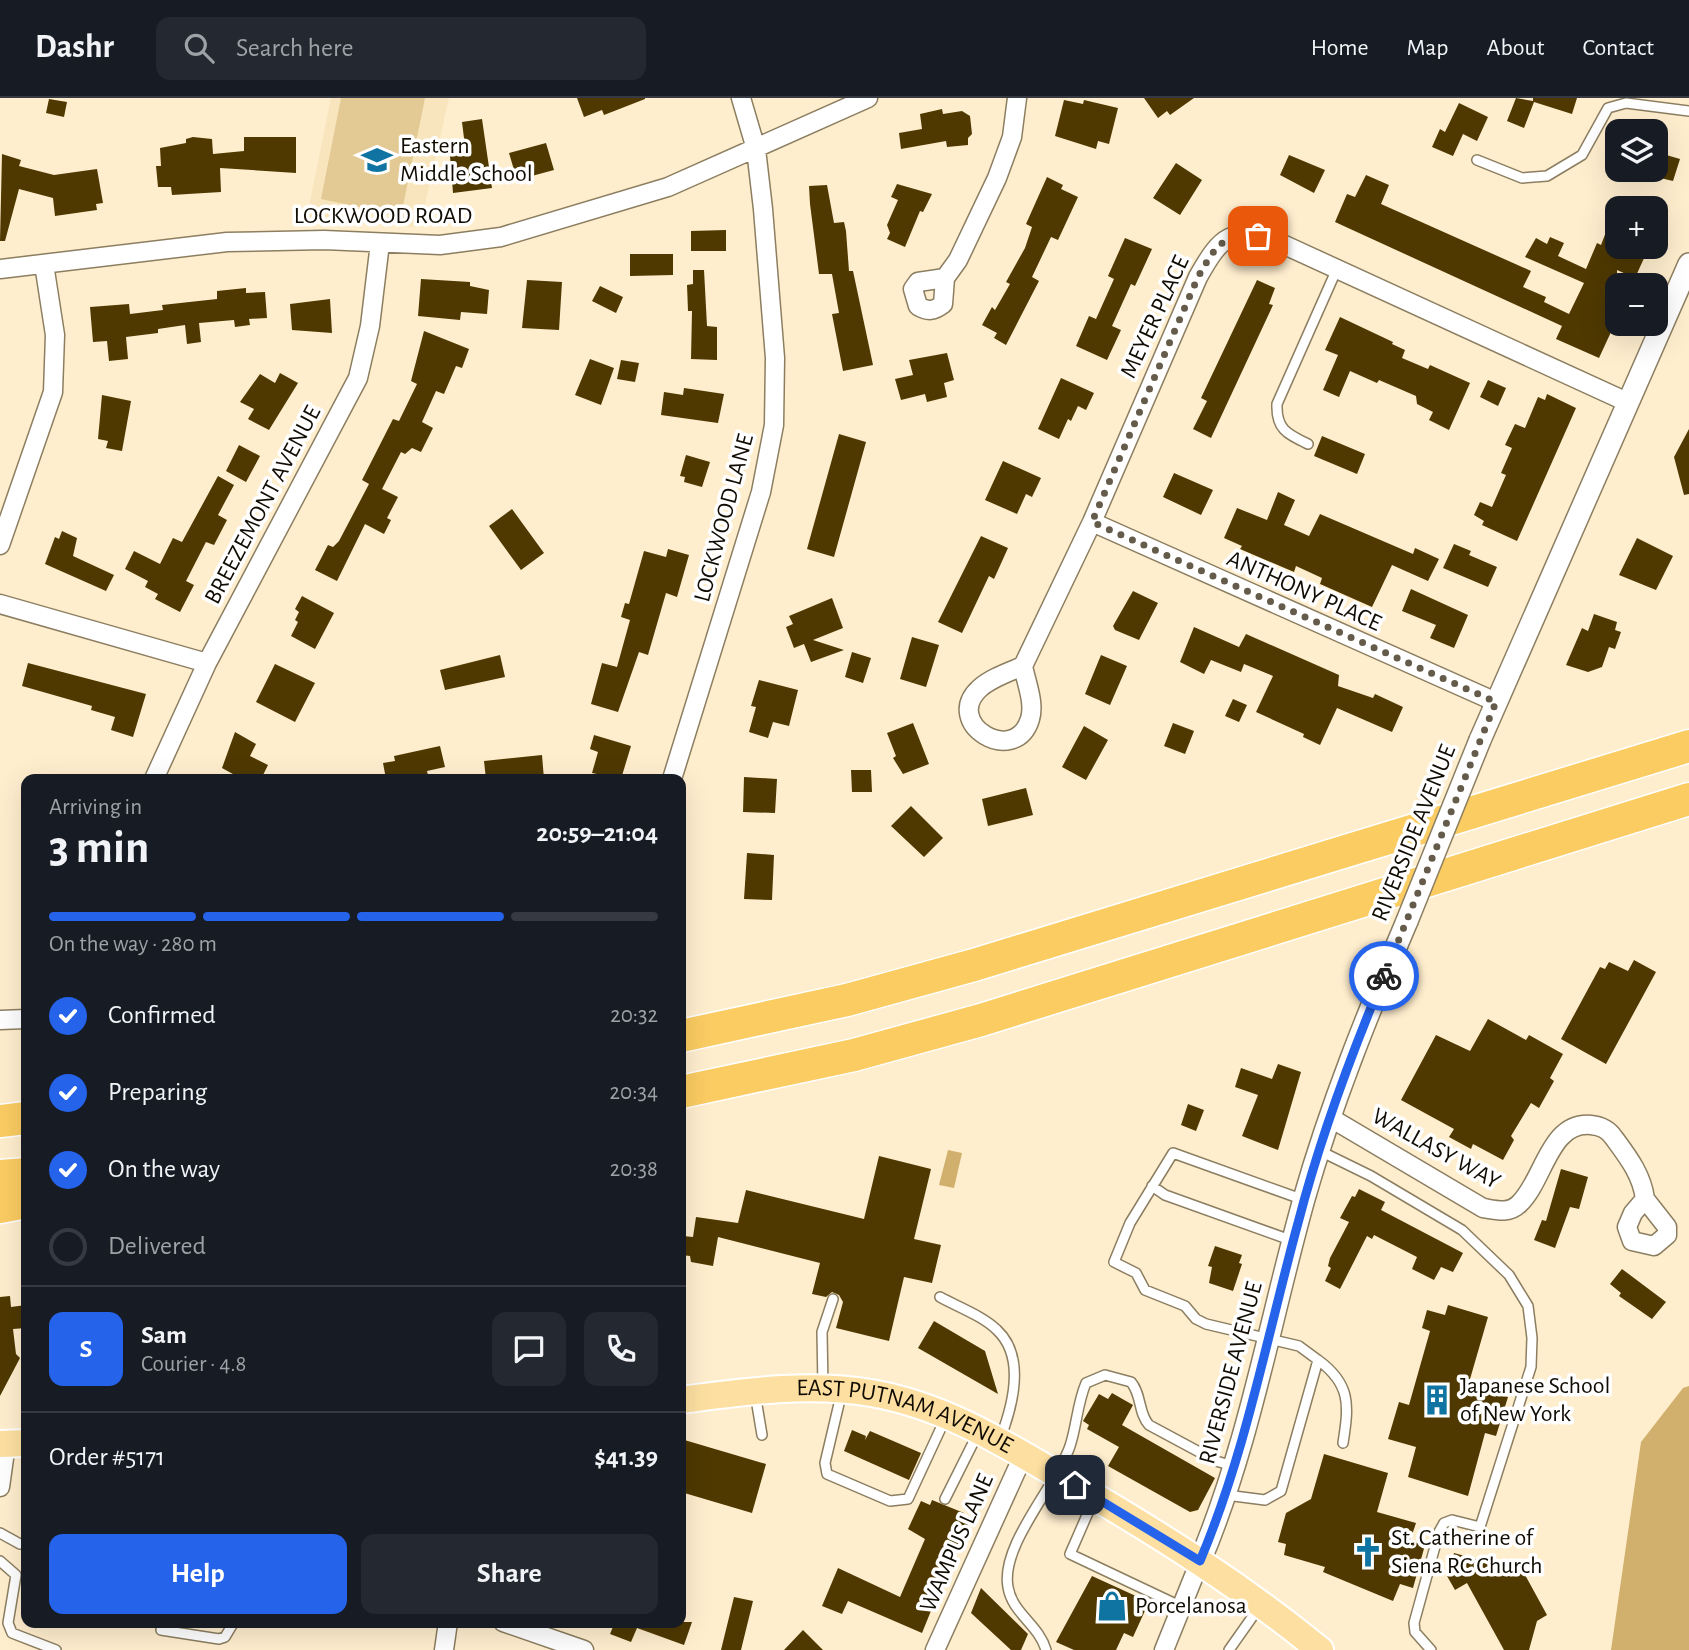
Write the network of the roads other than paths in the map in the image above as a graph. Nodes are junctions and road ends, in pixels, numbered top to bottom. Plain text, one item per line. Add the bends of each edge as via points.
1 (741, 98) edge
2 (868, 98) edge
3 (1017, 98) edge
4 (1689, 111) edge
5 (756, 149) junction
6 (1477, 160) dead end
7 (380, 243) junction
8 (44, 264) junction
9 (1689, 264) edge
10 (0, 270) edge
11 (1336, 271) junction
12 (946, 278) dead end
13 (1627, 402) junction
14 (1308, 444) dead end
15 (1092, 522) junction
16 (0, 545) edge
17 (0, 604) edge
18 (207, 663) junction
19 (1023, 666) dead end
20 (1496, 702) junction
21 (1689, 746) edge
22 (156, 774) edge
23 (674, 774) edge
24 (1689, 799) edge
25 (21, 1019) edge
26 (0, 1020) edge
27 (686, 1035) edge
28 (686, 1091) edge
29 (1329, 1117) junction
30 (21, 1119) edge
31 (0, 1121) edge
32 (1318, 1151) junction
33 (21, 1174) edge
34 (0, 1176) edge
35 (1152, 1186) junction
36 (1645, 1199) dead end
37 (1304, 1200) junction
38 (21, 1203) edge
39 (0, 1208) edge
40 (1293, 1241) junction
41 (940, 1297) dead end
42 (833, 1299) dead end
43 (1267, 1339) junction
44 (1318, 1360) junction
45 (832, 1389) junction
46 (755, 1391) junction
47 (686, 1399) edge
48 (947, 1414) junction
49 (762, 1435) dead end
50 (989, 1435) junction
51 (1343, 1443) dead end
52 (11, 1444) edge
53 (1023, 1455) junction
54 (1235, 1466) junction
55 (1055, 1473) junction
56 (0, 1487) edge
57 (1226, 1494) junction
58 (1095, 1497) junction
59 (945, 1499) dead end
60 (0, 1533) edge
61 (20, 1544) dead end
62 (0, 1561) edge
63 (1200, 1561) junction
64 (1261, 1605) junction
65 (1182, 1607) junction
66 (230, 1628) edge
67 (447, 1628) edge
68 (520, 1628) edge
69 (161, 1630) dead end
70 (55, 1650) edge
71 (444, 1650) edge
72 (584, 1650) edge
73 (935, 1650) edge
74 (1046, 1650) edge
75 (1164, 1650) edge
76 (1229, 1650) edge
77 (1320, 1650) edge
78 (1431, 1650) edge

1 - 5 street, LOCKWOOD LANE
2 - 5 street, LOCKWOOD ROAD
3 - 12 street via 1012,137 997,178
4 - 6 lane via 1626,103 1608,108 1583,155 1547,176 1522,178
5 - 7 street, LOCKWOOD ROAD via 668,187 501,237 440,245
5 - 23 street, LOCKWOOD LANE via 775,358 774,425 758,503
7 - 8 street, LOCKWOOD ROAD via 227,242
7 - 18 street, BREEZEMONT AVENUE via 358,378
8 - 10 street, LOCKWOOD ROAD
8 - 16 street via 55,335 53,392
9 - 13 street, RIVERSIDE AVENUE
11 - 13 street, MEYER PLACE
11 - 14 lane via 1277,404 1283,432
11 - 15 street, MEYER PLACE via 1258,236 1233,235 1215,247
13 - 20 street, RIVERSIDE AVENUE
15 - 19 street, MEYER PLACE
15 - 20 street, ANTHONY PLACE
17 - 18 street
18 - 22 street, BREEZEMONT AVENUE
20 - 29 street, RIVERSIDE AVENUE, bridge
21 - 27 highway via 961,969 847,1000
24 - 28 highway via 981,1020 854,1055
25 - 26 street
29 - 32 street, RIVERSIDE AVENUE
29 - 36 street, WALLASY WAY via 1483,1208 1505,1211 1518,1206 1530,1190 1557,1140 1581,1125 1601,1126 1611,1133 1643,1181
30 - 31 highway
32 - 37 street, RIVERSIDE AVENUE
32 - 78 lane via 1371,1176 1462,1230 1509,1275 1528,1306 1531,1367 1480,1527 1462,1521 1444,1523 1432,1556 1414,1623 1415,1632
33 - 34 highway
35 - 37 lane via 1170,1155 1180,1153
35 - 40 lane via 1165,1195
35 - 43 lane via 1129,1223 1114,1262 1136,1273 1145,1290 1185,1306 1196,1319
37 - 40 street, RIVERSIDE AVENUE
38 - 39 highway
40 - 43 street, RIVERSIDE AVENUE
41 - 50 lane via 998,1330 1006,1344 1015,1393
42 - 45 lane via 822,1332
43 - 44 lane via 1299,1346
43 - 54 street, RIVERSIDE AVENUE
44 - 51 lane via 1340,1379 1346,1394
44 - 57 lane via 1282,1491 1265,1500
45 - 46 main road, EAST PUTNAM AVENUE
45 - 48 main road, EAST PUTNAM AVENUE via 890,1396
45 - 48 lane via 827,1474 890,1501 908,1499
46 - 47 main road, EAST PUTNAM AVENUE
46 - 49 lane
48 - 50 main road, EAST PUTNAM AVENUE
50 - 53 main road, EAST PUTNAM AVENUE
50 - 59 lane
52 - 56 street
53 - 55 main road, EAST PUTNAM AVENUE
53 - 73 street, WAMPUS LANE
54 - 55 lane via 1216,1461 1149,1425 1135,1386 1105,1375 1086,1383 1070,1446
54 - 57 street, RIVERSIDE AVENUE
55 - 58 main road, EAST PUTNAM AVENUE
55 - 74 lane via 1007,1569 1010,1599 1040,1634
57 - 63 street, RIVERSIDE AVENUE
58 - 63 main road, EAST PUTNAM AVENUE
58 - 65 lane via 1070,1554
60 - 61 lane
62 - 70 lane via 16,1575 8,1623 12,1633
63 - 64 main road, EAST PUTNAM AVENUE
63 - 65 street
64 - 76 lane
64 - 77 main road, EAST PUTNAM AVENUE
65 - 75 street
66 - 69 lane via 219,1639
67 - 71 street
68 - 72 street

